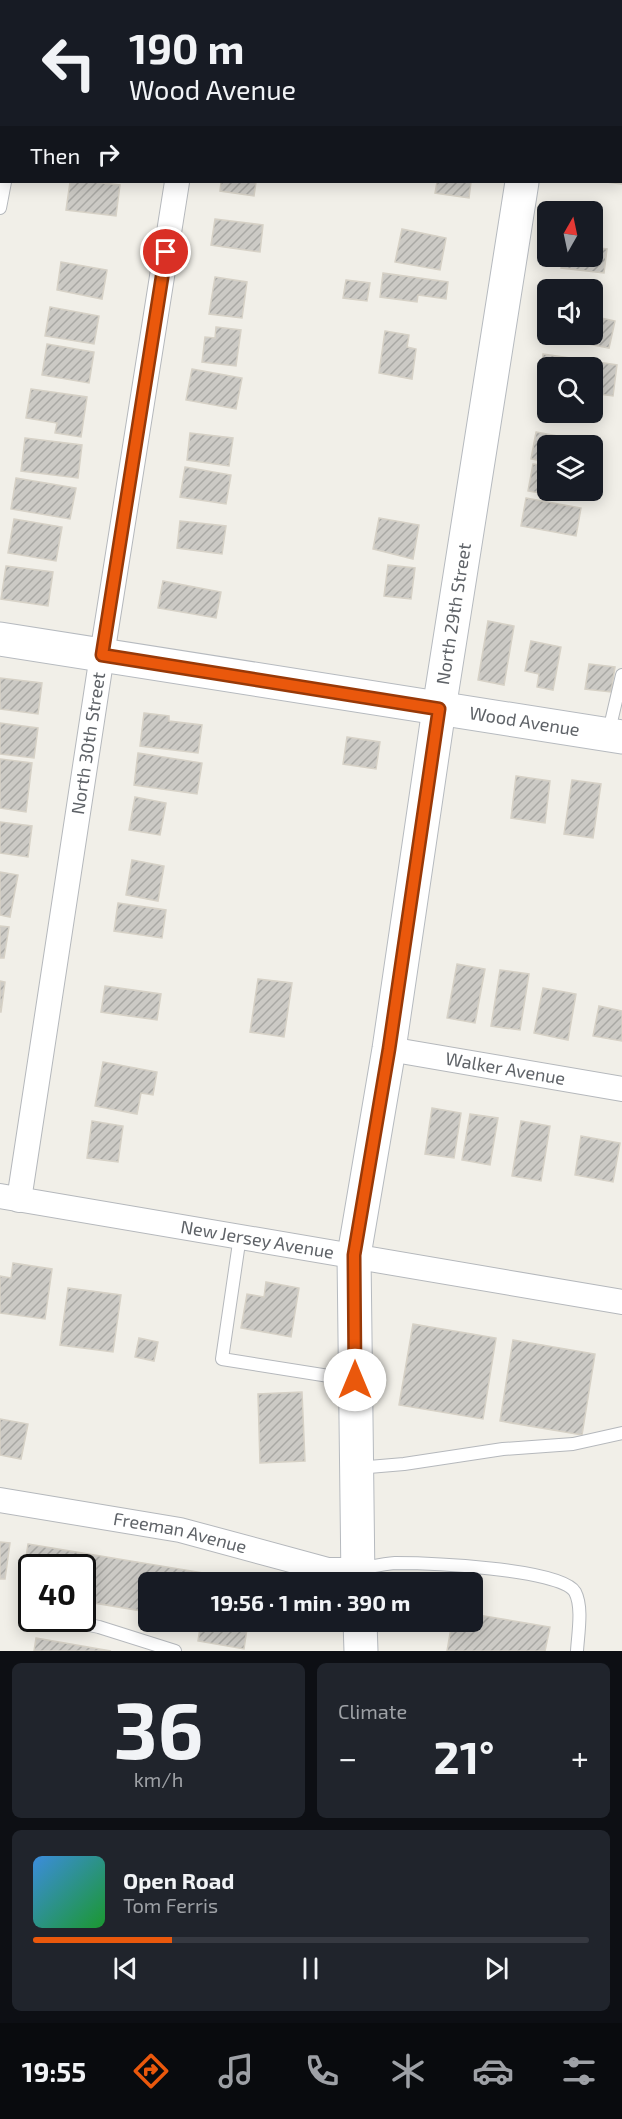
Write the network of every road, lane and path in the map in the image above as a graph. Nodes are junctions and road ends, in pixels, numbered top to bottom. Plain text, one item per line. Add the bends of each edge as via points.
1 (5, 183) edge
2 (177, 183) edge
3 (522, 183) edge
4 (0, 208) edge
5 (0, 639) edge
6 (102, 655) junction
7 (622, 675) edge
8 (439, 709) junction
9 (615, 736) edge
10 (389, 1049) junction
11 (622, 1089) edge
12 (10, 1198) edge
13 (240, 1236) junction
14 (354, 1255) junction
15 (622, 1302) edge
16 (355, 1380) junction
17 (622, 1433) edge
18 (356, 1468) junction
19 (0, 1500) edge
20 (338, 1572) edge
21 (357, 1572) edge
22 (368, 1572) edge
23 (96, 1627) edge
24 (360, 1632) edge
25 (175, 1651) edge
26 (361, 1651) edge
27 (577, 1651) edge

1 - 4 lane
2 - 6 street, North 30th Street
3 - 8 street, North 29th Street
5 - 6 street, Wood Avenue
6 - 8 street, Wood Avenue
6 - 12 street, North 30th Street
7 - 9 lane
8 - 9 street, Wood Avenue
8 - 10 street, North 29th Street
10 - 11 street, Walker Avenue
10 - 14 street, North 29th Street
12 - 13 street, New Jersey Avenue
13 - 14 street, New Jersey Avenue
13 - 16 lane via 222,1359
14 - 15 street, New Jersey Avenue
14 - 16 street, North 29th Street
16 - 18 street, North 29th Street
17 - 18 lane via 573,1444
18 - 21 street, North 29th Street
19 - 20 street, Freeman Avenue via 180,1530
22 - 27 lane via 392,1563 475,1567 544,1576 564,1583 574,1591 580,1616
23 - 25 lane
24 - 26 street

